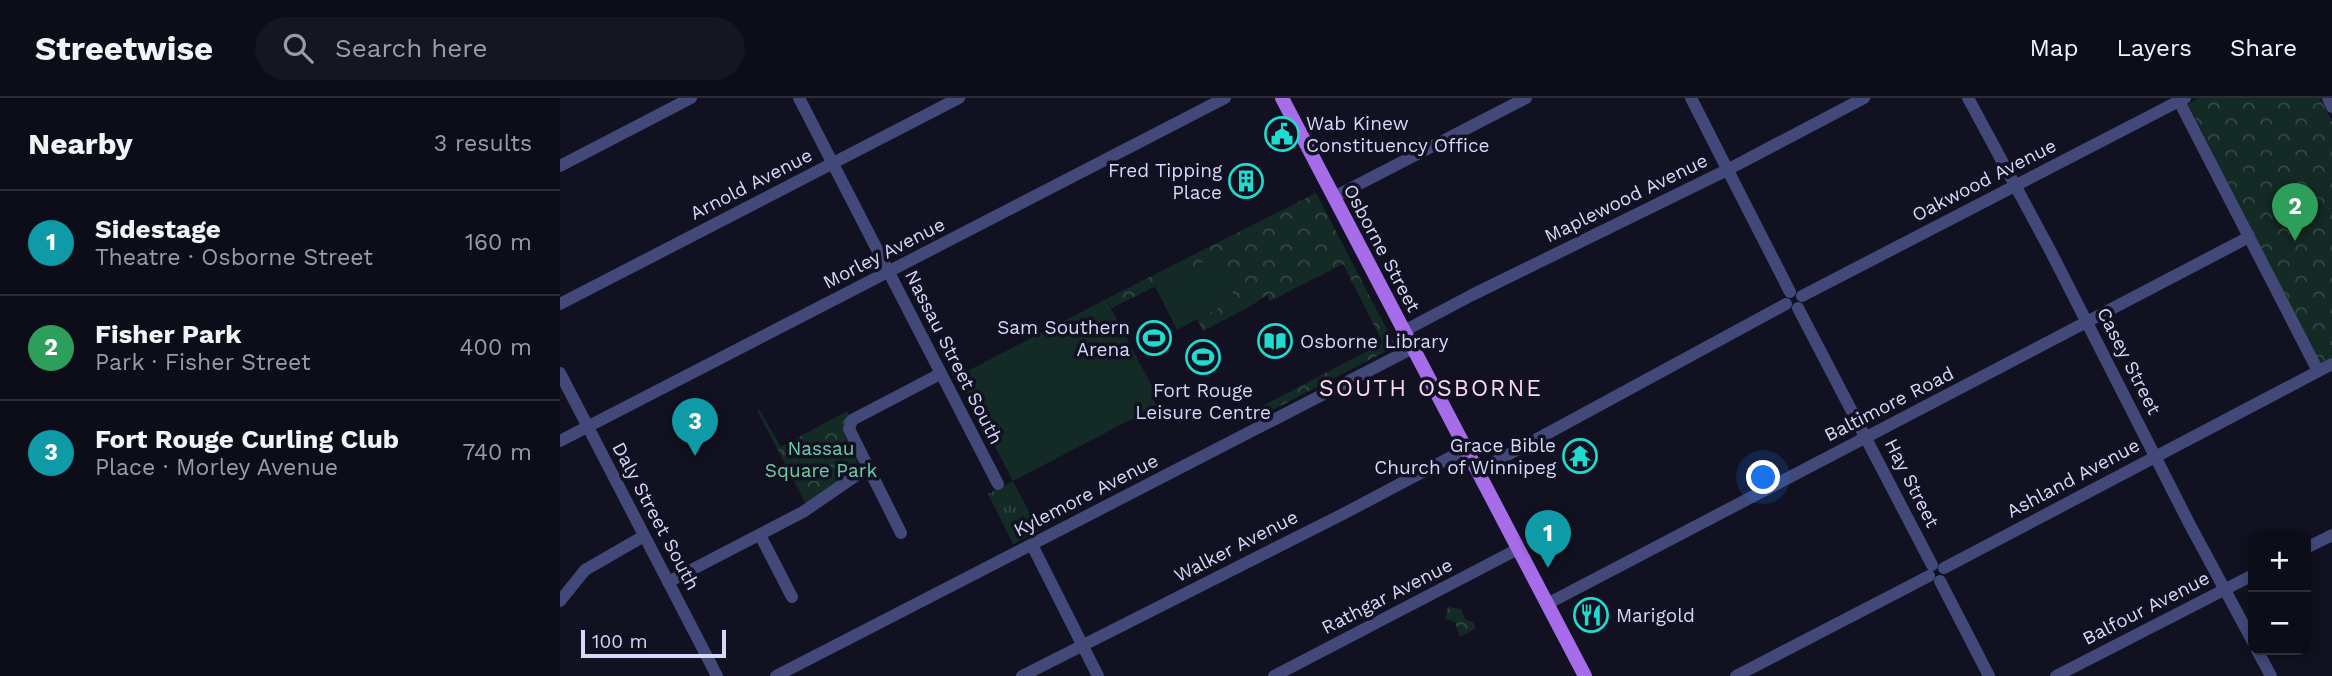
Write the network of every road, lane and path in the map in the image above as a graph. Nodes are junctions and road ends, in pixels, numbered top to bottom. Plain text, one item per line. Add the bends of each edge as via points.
1 (691, 98) edge
2 (799, 98) edge
3 (959, 98) edge
4 (1225, 98) edge
5 (1282, 98) edge
6 (1526, 98) edge
7 (1691, 98) edge
8 (1864, 98) edge
9 (1968, 98) edge
10 (2328, 98) edge
11 (2182, 100) edge
12 (2332, 107) edge
13 (832, 164) junction
14 (560, 166) edge
15 (1727, 170) junction
16 (2015, 185) junction
17 (1334, 197) junction
18 (2249, 237) junction
19 (889, 272) junction
20 (1794, 300) junction
21 (560, 304) edge
22 (2088, 323) junction
23 (1404, 331) junction
24 (1413, 348) junction
25 (2332, 364) edge
26 (2318, 371) junction
27 (560, 373) edge
28 (940, 374) junction
29 (587, 426) junction
30 (1867, 437) junction
31 (560, 441) edge
32 (1466, 449) junction
33 (2156, 457) junction
34 (867, 468) junction
35 (1478, 471) junction
36 (998, 484) dead end
37 (901, 533) dead end
38 (644, 535) junction
39 (760, 535) junction
40 (2332, 535) edge
41 (1032, 545) junction
42 (2311, 546) edge
43 (1518, 549) junction
44 (1936, 572) junction
45 (2248, 578) edge
46 (668, 582) junction
47 (2225, 589) junction
48 (792, 597) dead end
49 (560, 601) edge
50 (1547, 604) junction
51 (2248, 633) edge
52 (1083, 646) junction
53 (2260, 655) edge
54 (1580, 674) edge
55 (717, 676) edge
56 (776, 676) edge
57 (1022, 676) edge
58 (1098, 676) edge
59 (1274, 676) edge
60 (1736, 676) edge
61 (1989, 676) edge
62 (2056, 676) edge
63 (2271, 676) edge

1 - 14 street
2 - 13 street, Nassau Street South
3 - 13 street, Arnold Avenue
4 - 19 street, Morley Avenue
5 - 17 main road, Osborne Street
6 - 17 street
7 - 15 street, Hay Street
8 - 15 street, Maplewood Avenue
9 - 16 street, Casey Street
10 - 12 street
11 - 16 street, Oakwood Avenue
11 - 18 street
13 - 19 street, Nassau Street South
13 - 21 street, Arnold Avenue
15 - 20 street, Hay Street
15 - 23 street, Maplewood Avenue
16 - 20 street, Oakwood Avenue
16 - 22 street, Casey Street
17 - 23 main road, Osborne Street
18 - 22 street, Baltimore Road
18 - 26 street
19 - 28 street, Nassau Street South
19 - 29 street, Morley Avenue
20 - 30 street, Hay Street
20 - 35 street, Oakwood Avenue
22 - 30 street, Baltimore Road
22 - 33 street, Casey Street
23 - 24 main road, Osborne Street
24 - 32 main road, Osborne Street
24 - 41 street, Kylemore Avenue
25 - 26 street, Ashland Avenue
26 - 33 street, Ashland Avenue
27 - 29 street, Daly Street South
28 - 34 street via 852,420 849,429
28 - 36 street, Nassau Street South
29 - 31 street, Morley Avenue
29 - 38 street, Daly Street South
30 - 44 street, Hay Street
30 - 50 street, Baltimore Road
32 - 35 main road, Osborne Street
32 - 52 street, Walker Avenue
33 - 44 street, Ashland Avenue
33 - 47 street, Casey Street
34 - 37 street
34 - 39 street
35 - 43 main road, Osborne Street
38 - 46 street, Daly Street South
38 - 49 street via 591,566
39 - 46 street
39 - 48 street
40 - 42 street
41 - 52 street
41 - 56 street, Kylemore Avenue
43 - 50 main road, Osborne Street
43 - 59 street, Rathgar Avenue
44 - 60 street, Ashland Avenue
44 - 61 street, Hay Street
45 - 47 street, Balfour Avenue
46 - 55 street, Daly Street South
47 - 51 street, Casey Street
47 - 62 street, Balfour Avenue
50 - 54 main road, Osborne Street
52 - 57 street, Walker Avenue
52 - 58 street
53 - 63 street

